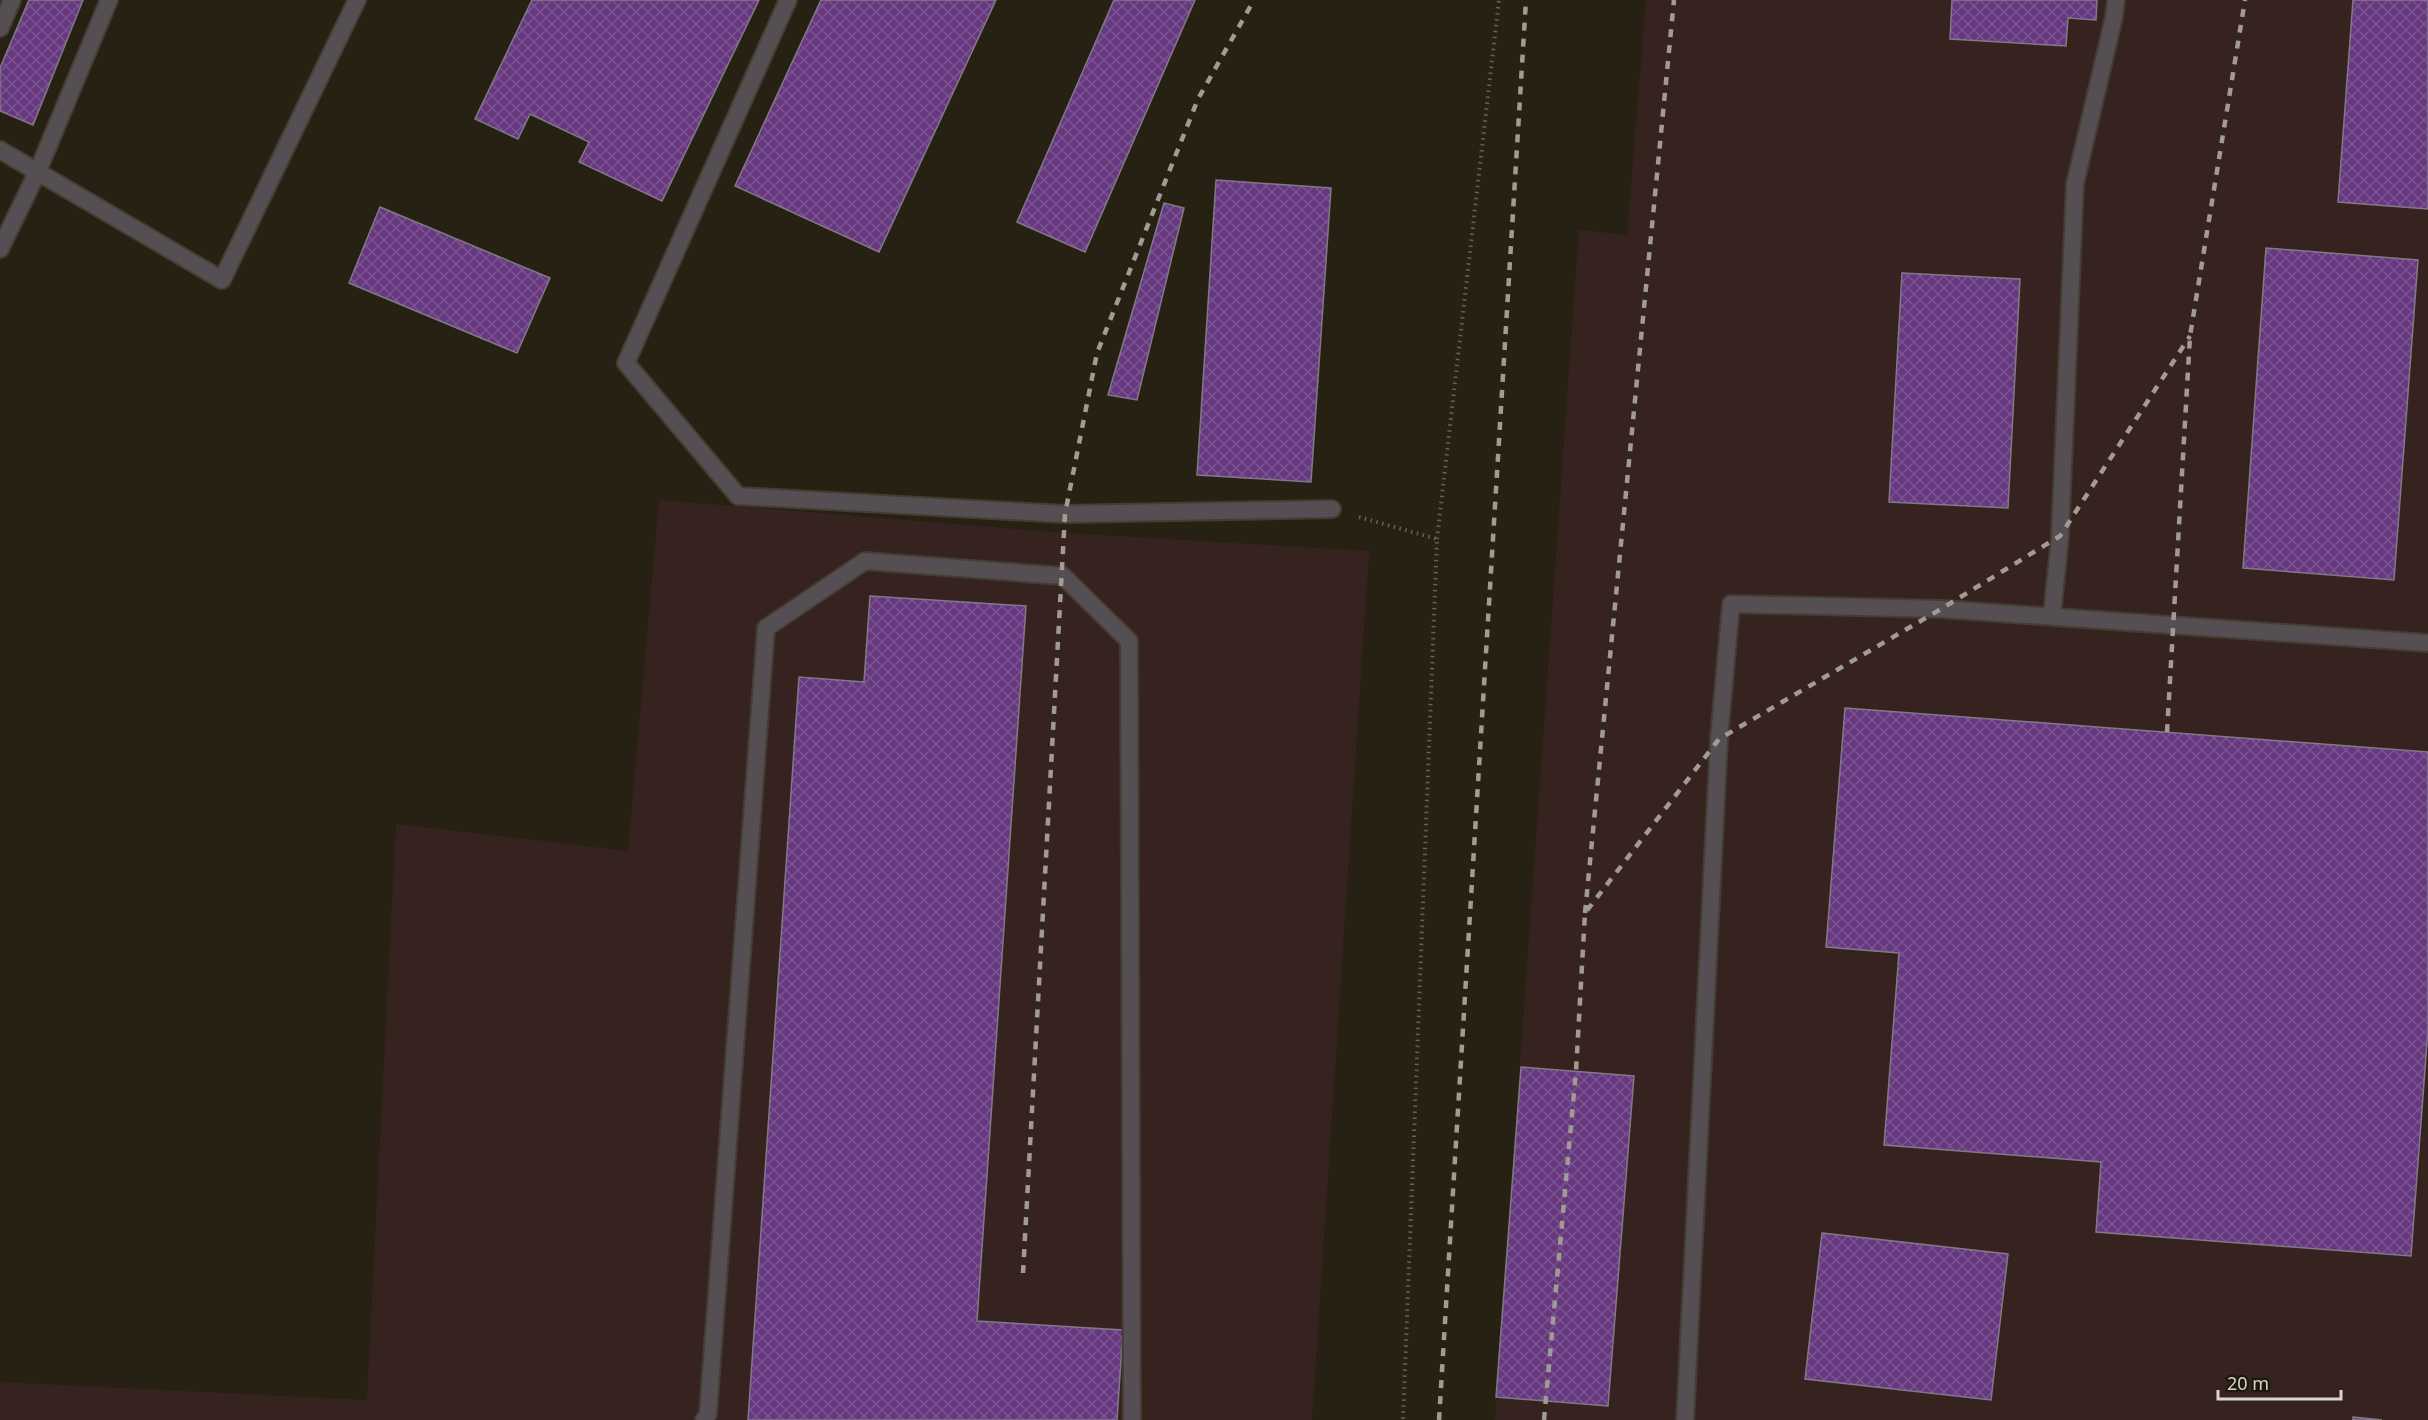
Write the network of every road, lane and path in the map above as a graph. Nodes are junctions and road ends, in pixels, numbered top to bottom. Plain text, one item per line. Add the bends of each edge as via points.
1 (12, 0) edge
2 (109, 0) edge
3 (357, 0) edge
4 (788, 0) edge
5 (1499, 0) edge
6 (2116, 0) edge
7 (0, 28) edge
8 (0, 150) edge
9 (37, 173) junction
10 (0, 249) edge
11 (1332, 509) joint
12 (1437, 539) junction
13 (2052, 616) junction
14 (2428, 643) edge
15 (704, 1420) edge
16 (1132, 1420) edge
17 (1403, 1420) edge
18 (1685, 1420) edge

1 - 7 lane
2 - 9 lane
3 - 9 lane via 222,280
4 - 11 lane via 626,363 738,496 1065,514
5 - 12 path
6 - 13 lane via 2075,184 2060,536
8 - 9 lane
9 - 10 lane
11 - 12 path
12 - 17 path
13 - 14 lane
13 - 18 lane via 1731,604 1719,739
15 - 16 lane via 708,1413 766,628 865,561 1063,576 1129,641

